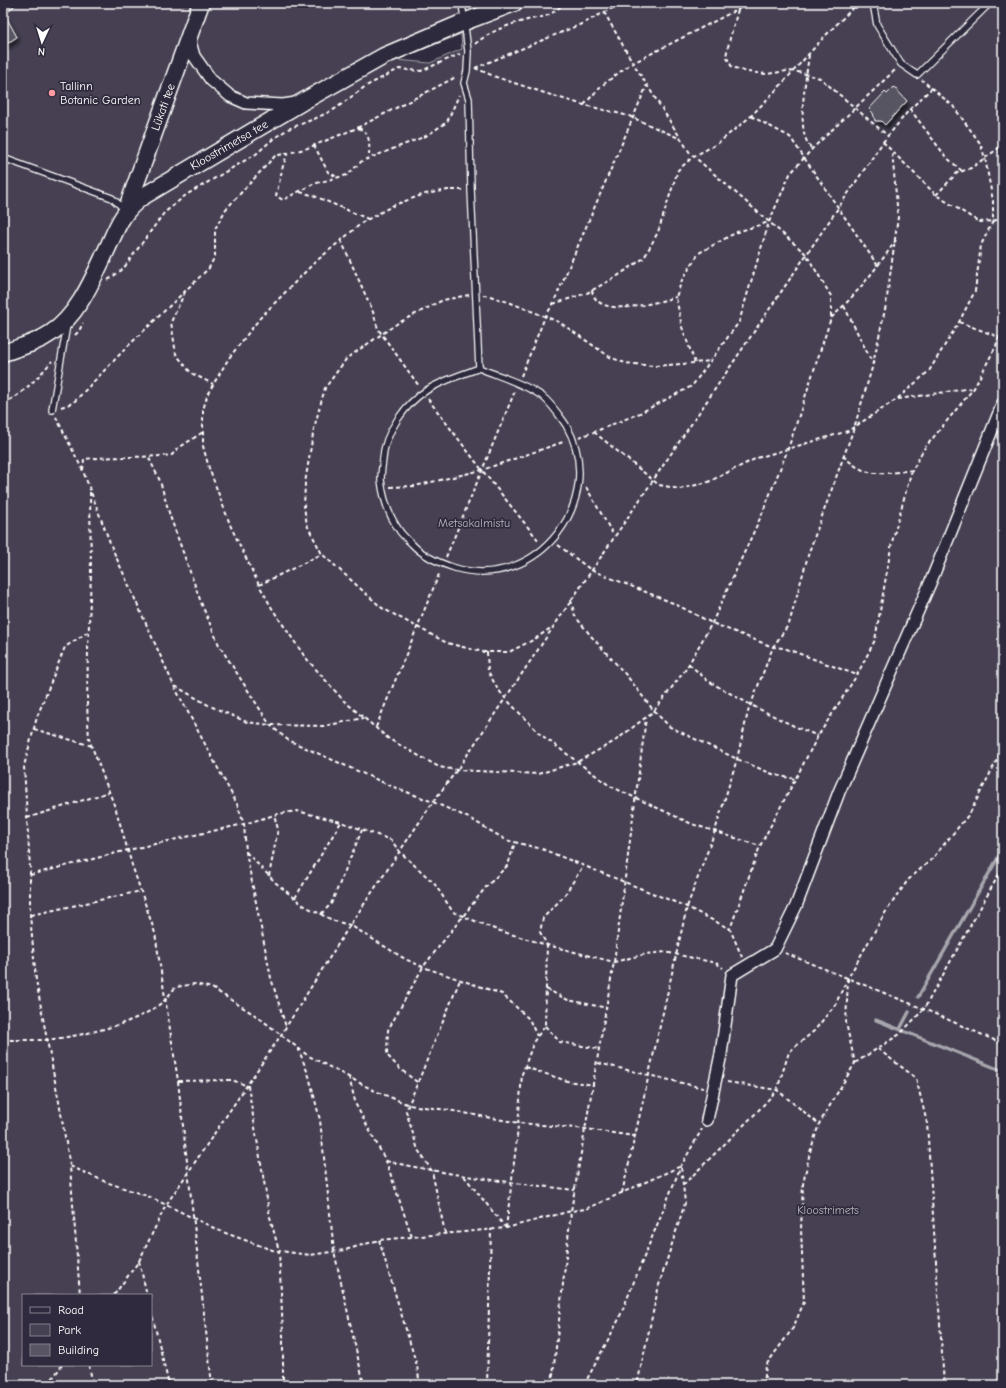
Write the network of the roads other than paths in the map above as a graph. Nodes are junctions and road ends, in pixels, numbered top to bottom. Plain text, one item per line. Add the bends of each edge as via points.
1 (12, 3) edge
2 (201, 3) edge
3 (462, 3) edge
4 (514, 3) edge
5 (873, 3) edge
6 (990, 3) edge
7 (3, 11) edge
8 (464, 22) junction
9 (188, 37) junction
10 (302, 102) junction
11 (4, 157) edge
12 (126, 211) junction
13 (68, 318) junction
14 (3, 353) edge
15 (479, 368) junction
16 (1003, 403) edge
17 (52, 410) road end
18 (707, 1120) road end

1 - 7 lane
2 - 9 main road, Lükati tee
3 - 8 lane
4 - 8 main road, Kloostrimetsa tee
5 - 6 lane via 877,26 901,64 917,75
8 - 10 main road, Kloostrimetsa tee via 384,56
8 - 15 lane via 468,51 464,83 469,99
9 - 10 street via 194,56 211,80 230,96 246,103 283,105
9 - 12 main road, Lükati tee
10 - 12 main road, Kloostrimetsa tee via 142,197
11 - 12 lane via 112,198
12 - 13 main road, Kloostrimetsa tee via 91,283
13 - 14 main road, Kloostrimetsa tee via 52,333 33,343
13 - 17 lane
15 - 15 lane via 523,385 543,397 559,414 571,434 579,478 575,501 566,522 552,541 535,556 514,566 492,572 465,571 443,565 417,550 399,530 387,506 381,480 383,454 392,428 407,406 428,390
16 - 18 street via 931,581 839,792 796,906 775,949 732,975 721,1054

